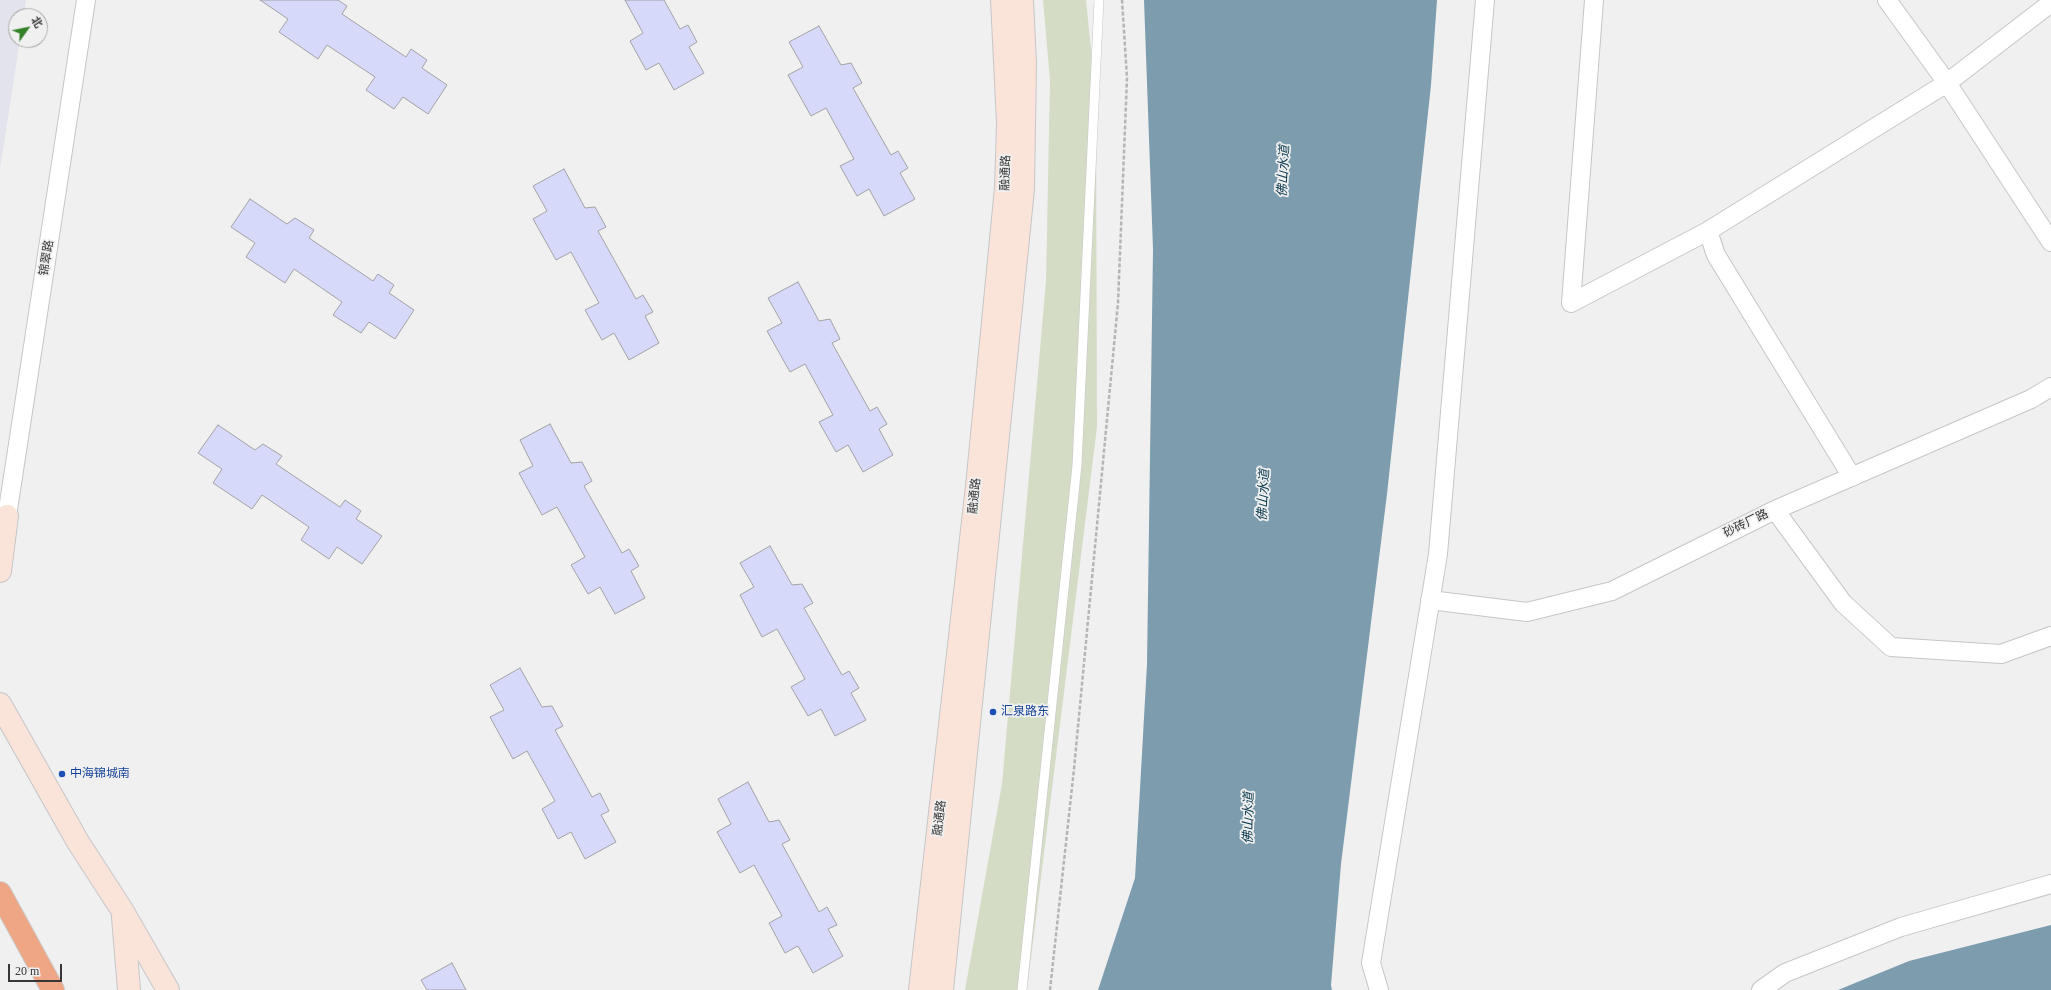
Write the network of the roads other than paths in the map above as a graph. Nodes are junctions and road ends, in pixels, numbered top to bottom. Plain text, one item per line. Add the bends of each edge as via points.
1 (86, 0) edge
2 (1002, 0) edge
3 (1022, 0) edge
4 (1099, 0) edge
5 (1485, 0) edge
6 (1594, 0) edge
7 (1887, 0) edge
8 (2051, 3) edge
9 (1947, 83) junction
10 (1708, 231) junction
11 (2051, 242) edge
12 (2051, 387) edge
13 (1852, 477) junction
14 (1775, 510) junction
15 (3, 522) edge
16 (0, 571) edge
17 (1430, 600) junction
18 (2051, 636) edge
19 (0, 704) edge
20 (0, 877) edge
21 (2051, 884) edge
22 (0, 893) edge
23 (122, 910) junction
24 (40, 966) junction
25 (53, 990) edge
26 (129, 990) edge
27 (168, 990) edge
28 (920, 990) edge
29 (942, 990) edge
30 (1022, 990) edge
31 (1379, 990) edge
32 (1761, 990) edge

1 - 15 street, 锦翠路
2 - 28 main road, 融通路 via 1008,123 1006,188 977,486
3 - 29 main road, 融通路 via 1025,62 1022,189
4 - 30 lane via 1077,465
5 - 17 street via 1438,554
6 - 10 street via 1571,303
7 - 9 street
8 - 9 street
9 - 10 street
9 - 11 street
10 - 13 street via 1716,255
12 - 13 street, 砂砖厂路 via 2031,399
13 - 14 street, 砂砖厂路
14 - 17 street, 砂砖厂路 via 1612,591 1527,612
14 - 18 street via 1843,603 1891,647 2001,654
15 - 16 main road
17 - 31 street via 1371,964
19 - 23 main road via 78,842
20 - 24 highway
21 - 32 street via 1901,927 1785,973
22 - 24 highway
23 - 26 main road
23 - 27 main road
24 - 25 highway

